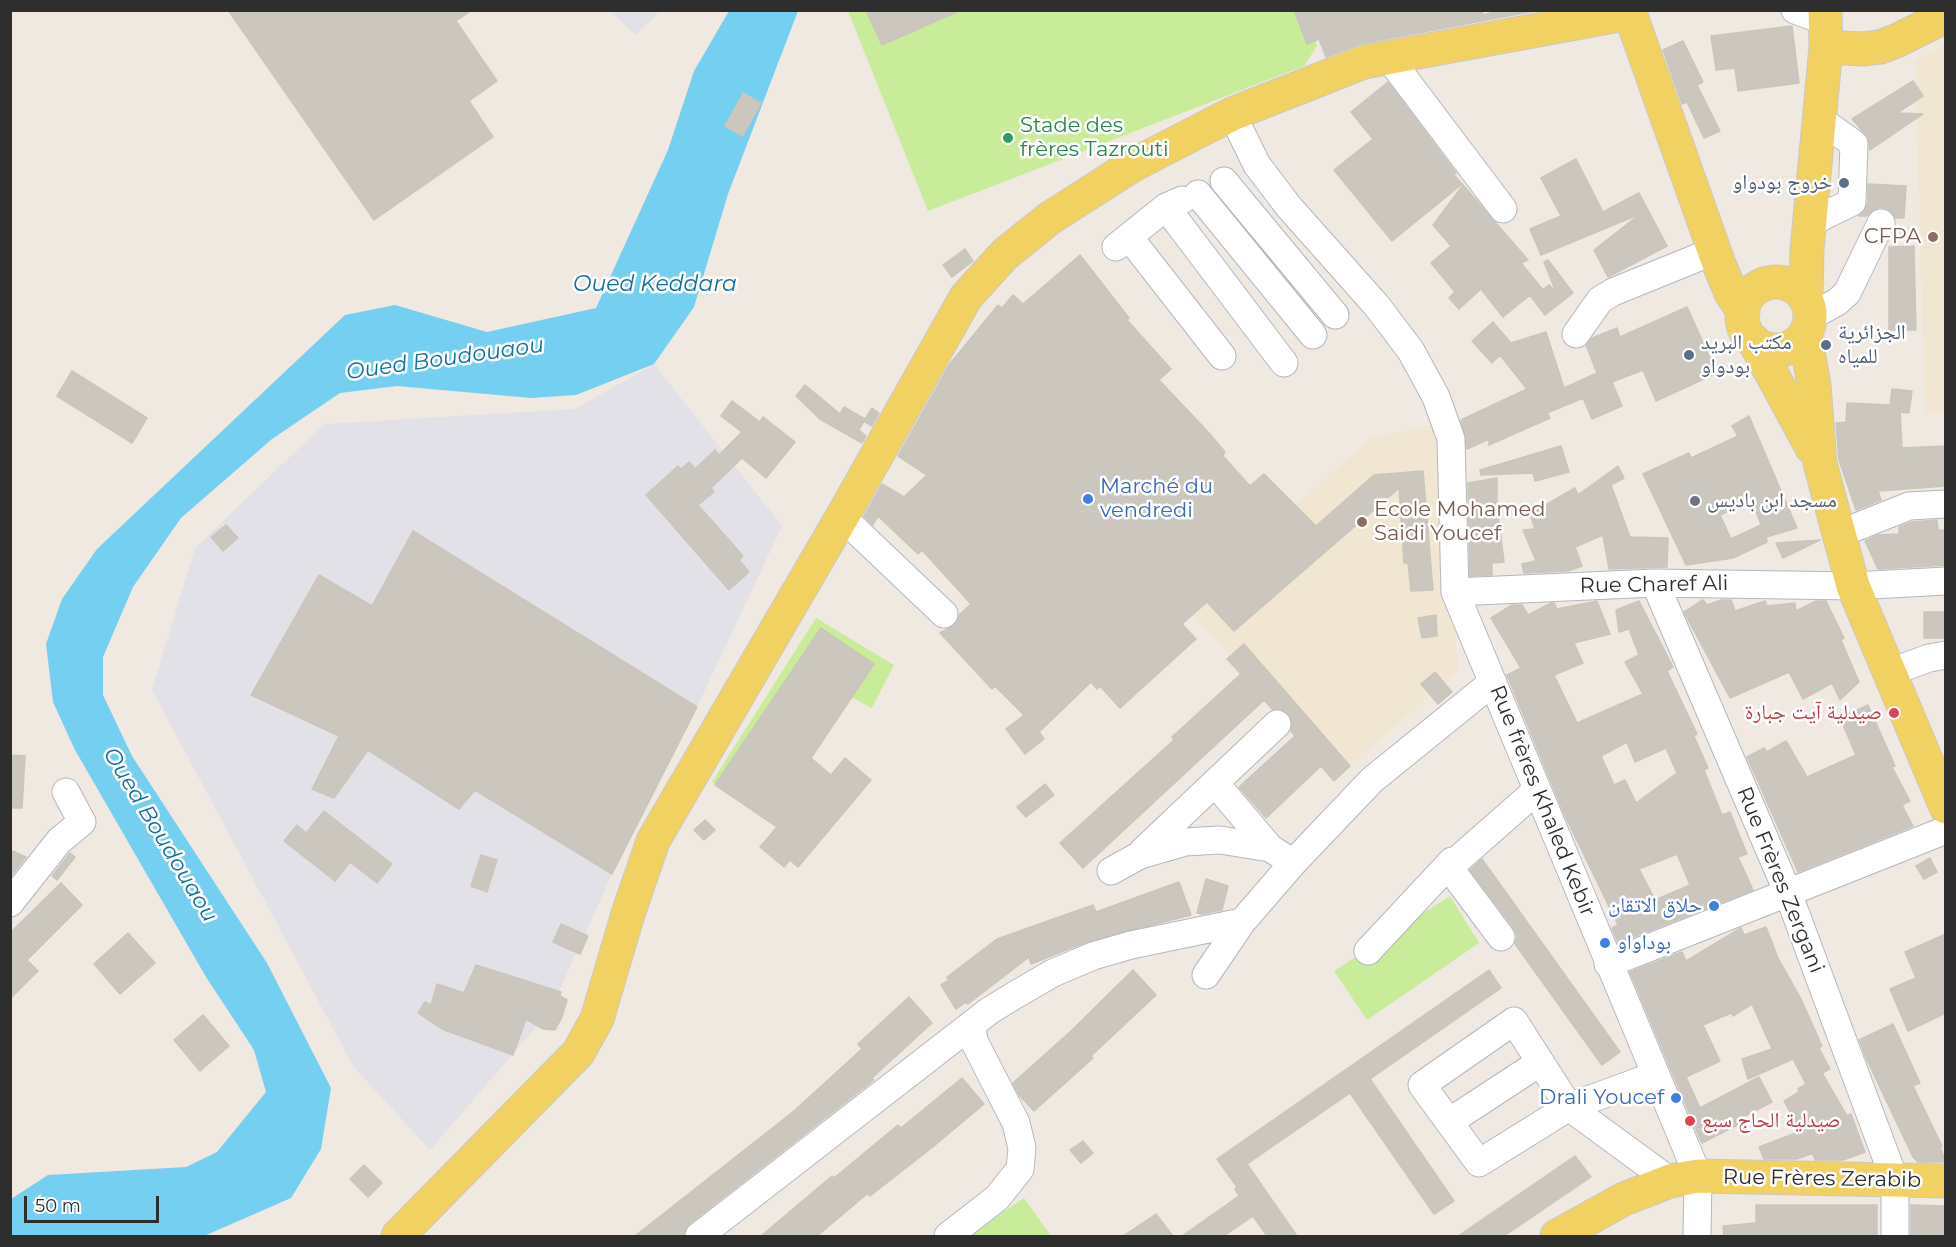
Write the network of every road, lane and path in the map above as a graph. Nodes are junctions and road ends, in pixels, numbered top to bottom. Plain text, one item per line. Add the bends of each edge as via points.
1 (1633, 11) edge
2 (1946, 16) edge
3 (1818, 22) edge
4 (1389, 58) junction
5 (1232, 114) junction
6 (1257, 165) junction
7 (1224, 181) junction
8 (1198, 194) junction
9 (1166, 207) junction
10 (1503, 209) dead end
11 (1881, 223) dead end
12 (1717, 258) junction
13 (1784, 305) junction
14 (1335, 315) dead end
15 (1576, 334) dead end
16 (1313, 335) dead end
17 (1754, 342) junction
18 (1222, 356) dead end
19 (1284, 363) dead end
20 (1820, 463) junction
21 (1946, 504) edge
22 (842, 518) junction
23 (1839, 534) junction
24 (1946, 581) edge
25 (1655, 583) junction
26 (1853, 586) junction
27 (1455, 592) junction
28 (944, 614) dead end
29 (1946, 655) edge
30 (1891, 672) junction
31 (1493, 682) junction
32 (1277, 724) dead end
33 (1215, 783) junction
34 (1537, 790) junction
35 (66, 792) dead end
36 (1946, 807) edge
37 (1946, 830) edge
38 (1270, 848) junction
39 (1140, 855) junction
40 (1293, 862) junction
41 (1454, 863) junction
42 (1111, 872) dead end
43 (1788, 893) junction
44 (10, 903) edge
45 (1242, 922) junction
46 (1501, 937) dead end
47 (1368, 951) dead end
48 (1608, 964) junction
49 (1206, 975) dead end
50 (972, 1026) junction
51 (1539, 1063) junction
52 (1656, 1074) junction
53 (1569, 1107) junction
54 (1449, 1122) junction
55 (1684, 1179) junction
56 (1895, 1181) junction
57 (1946, 1181) edge
58 (398, 1236) edge
59 (699, 1236) edge
60 (948, 1236) edge
61 (1557, 1236) edge
62 (1697, 1236) edge
63 (1895, 1236) edge

1 - 4 main road
1 - 12 main road
2 - 3 main road via 1896,41 1862,49
3 - 13 main road via 1818,118 1808,237
4 - 5 main road via 1364,62
4 - 10 street
5 - 6 street
5 - 22 main road via 1133,165 1050,218 1005,254 966,297
6 - 7 street
6 - 27 street via 1377,306 1411,351 1436,397 1451,439
7 - 8 street
7 - 14 street
8 - 9 street
8 - 16 street
9 - 18 street via 1123,242
9 - 19 street
11 - 13 street via 1847,293 1837,302
12 - 13 main road via 1736,278
12 - 15 street via 1612,292 1600,300
13 - 17 main road via 1744,328
13 - 17 main road via 1790,347 1781,350
13 - 20 main road via 1814,386
17 - 20 main road
20 - 23 main road
21 - 23 street via 1909,506
22 - 28 street
22 - 58 main road via 654,841 597,1019 578,1053
23 - 26 main road
24 - 26 street, Rue Charef Ali
25 - 26 street, Rue Charef Ali
25 - 27 street, Rue Charef Ali
25 - 43 street, Rue Frères Zergani
26 - 30 main road
27 - 31 street, Rue frères Khaled Kebir
29 - 30 street
30 - 36 main road
31 - 34 street, Rue frères Khaled Kebir
31 - 40 street via 1372,780
32 - 33 street
33 - 38 street
33 - 39 street
34 - 41 street
34 - 48 street, Rue frères Khaled Kebir
35 - 44 street via 82,822 59,841
37 - 43 street
38 - 39 street via 1220,840 1185,842
38 - 40 street
39 - 42 street
40 - 45 street
41 - 46 street via 1454,874
41 - 47 street
43 - 48 street
43 - 56 street, Rue Frères Zergani
45 - 49 street
45 - 50 street via 1093,956 1034,984
48 - 52 street, Rue frères Khaled Kebir
50 - 59 street
50 - 60 street via 979,1050 1017,1123 1022,1148 1020,1169 997,1198
51 - 53 street
51 - 54 street
51 - 54 street via 1514,1020 1422,1085
52 - 53 street
52 - 55 street, Rue frères Khaled Kebir
53 - 54 street via 1479,1163
53 - 55 street
55 - 56 main road, Rue Frères Zerabib
55 - 61 main road via 1624,1199
55 - 62 street
56 - 57 main road, Rue Frères Zerabib
56 - 63 street

